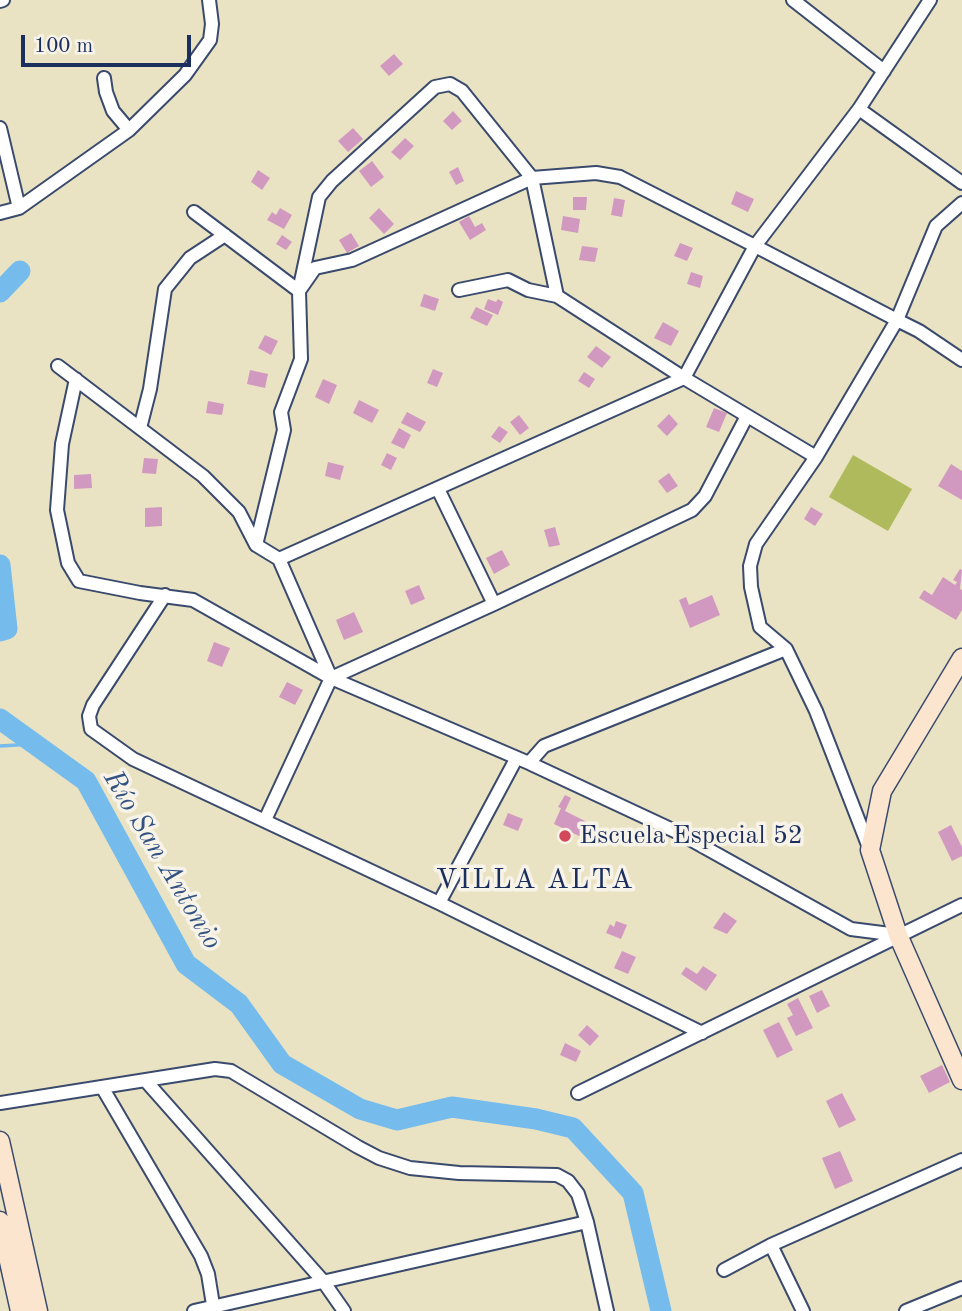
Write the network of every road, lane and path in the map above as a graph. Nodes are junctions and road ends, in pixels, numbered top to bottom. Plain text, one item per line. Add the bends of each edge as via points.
1 (209, 0) edge
2 (793, 0) edge
3 (930, 0) edge
4 (884, 71) junction
5 (104, 78) dead end
6 (859, 109) junction
7 (0, 128) edge
8 (129, 130) junction
9 (532, 178) junction
10 (962, 183) edge
11 (962, 203) edge
12 (19, 208) junction
13 (194, 212) dead end
14 (0, 213) edge
15 (225, 235) junction
16 (755, 246) junction
17 (459, 290) dead end
18 (299, 291) junction
19 (557, 296) junction
20 (897, 320) junction
21 (962, 360) edge
22 (58, 366) dead end
23 (684, 378) junction
24 (76, 379) junction
25 (747, 416) junction
26 (140, 428) junction
27 (816, 457) junction
28 (438, 489) junction
29 (256, 545) junction
30 (279, 559) junction
31 (165, 594) junction
32 (494, 604) junction
33 (786, 649) junction
34 (962, 658) edge
35 (331, 678) junction
36 (516, 759) junction
37 (529, 763) junction
38 (265, 820) junction
39 (870, 850) junction
40 (439, 903) junction
41 (962, 905) edge
42 (898, 935) junction
43 (702, 1032) junction
44 (145, 1080) junction
45 (962, 1080) edge
46 (102, 1087) junction
47 (578, 1093) dead end
48 (0, 1103) edge
49 (0, 1141) edge
50 (962, 1160) edge
51 (0, 1222) edge
52 (587, 1222) junction
53 (771, 1245) junction
54 (724, 1270) dead end
55 (323, 1281) junction
56 (962, 1288) edge
57 (214, 1309) edge
58 (20, 1311) edge
59 (38, 1311) edge
60 (194, 1311) edge
61 (344, 1311) edge
62 (607, 1311) edge
63 (803, 1311) edge
64 (906, 1311) edge

1 - 8 street via 210,40 185,75
2 - 4 street
3 - 4 street
4 - 6 street
5 - 8 street via 113,111
6 - 10 street
6 - 16 street
7 - 12 street
8 - 12 street
9 - 16 street via 596,173 620,177
9 - 18 street via 352,260 315,268
9 - 18 street via 462,91 450,84 435,87 318,197
9 - 19 street
11 - 20 street via 936,226
12 - 14 street
13 - 15 street
15 - 18 street
15 - 26 street via 190,258 165,289
16 - 20 street
16 - 23 street
17 - 19 street via 508,280
18 - 29 street via 301,359 281,412 284,430
19 - 23 street
20 - 21 street
20 - 27 street
22 - 24 street
23 - 25 street
23 - 28 street
24 - 26 street
24 - 31 street via 62,444 57,510 68,563 79,581
25 - 27 street
25 - 32 street via 705,496 692,510
26 - 29 street via 203,476 239,512
27 - 33 street via 756,544 751,566 760,627
28 - 30 street
28 - 32 street
29 - 30 street
30 - 35 street
31 - 35 street via 193,600
31 - 38 street via 93,705 91,729 133,759
32 - 35 street
33 - 37 street via 544,746
33 - 39 street via 816,711
34 - 39 main road via 882,791
35 - 36 street
35 - 38 street
36 - 37 street
36 - 40 street
37 - 42 street via 679,833 851,929
38 - 40 street
39 - 42 main road
40 - 43 street
41 - 42 street
42 - 43 street
42 - 45 main road
43 - 47 street
44 - 46 street
44 - 52 street via 215,1069 231,1071 358,1147 410,1168 557,1175 578,1194
44 - 55 street
46 - 48 street
46 - 57 street via 201,1256
49 - 59 main road
50 - 53 street
51 - 58 main road
52 - 55 street
52 - 62 street
53 - 54 street
53 - 63 street
55 - 57 street
55 - 61 street
56 - 64 street
57 - 60 street

